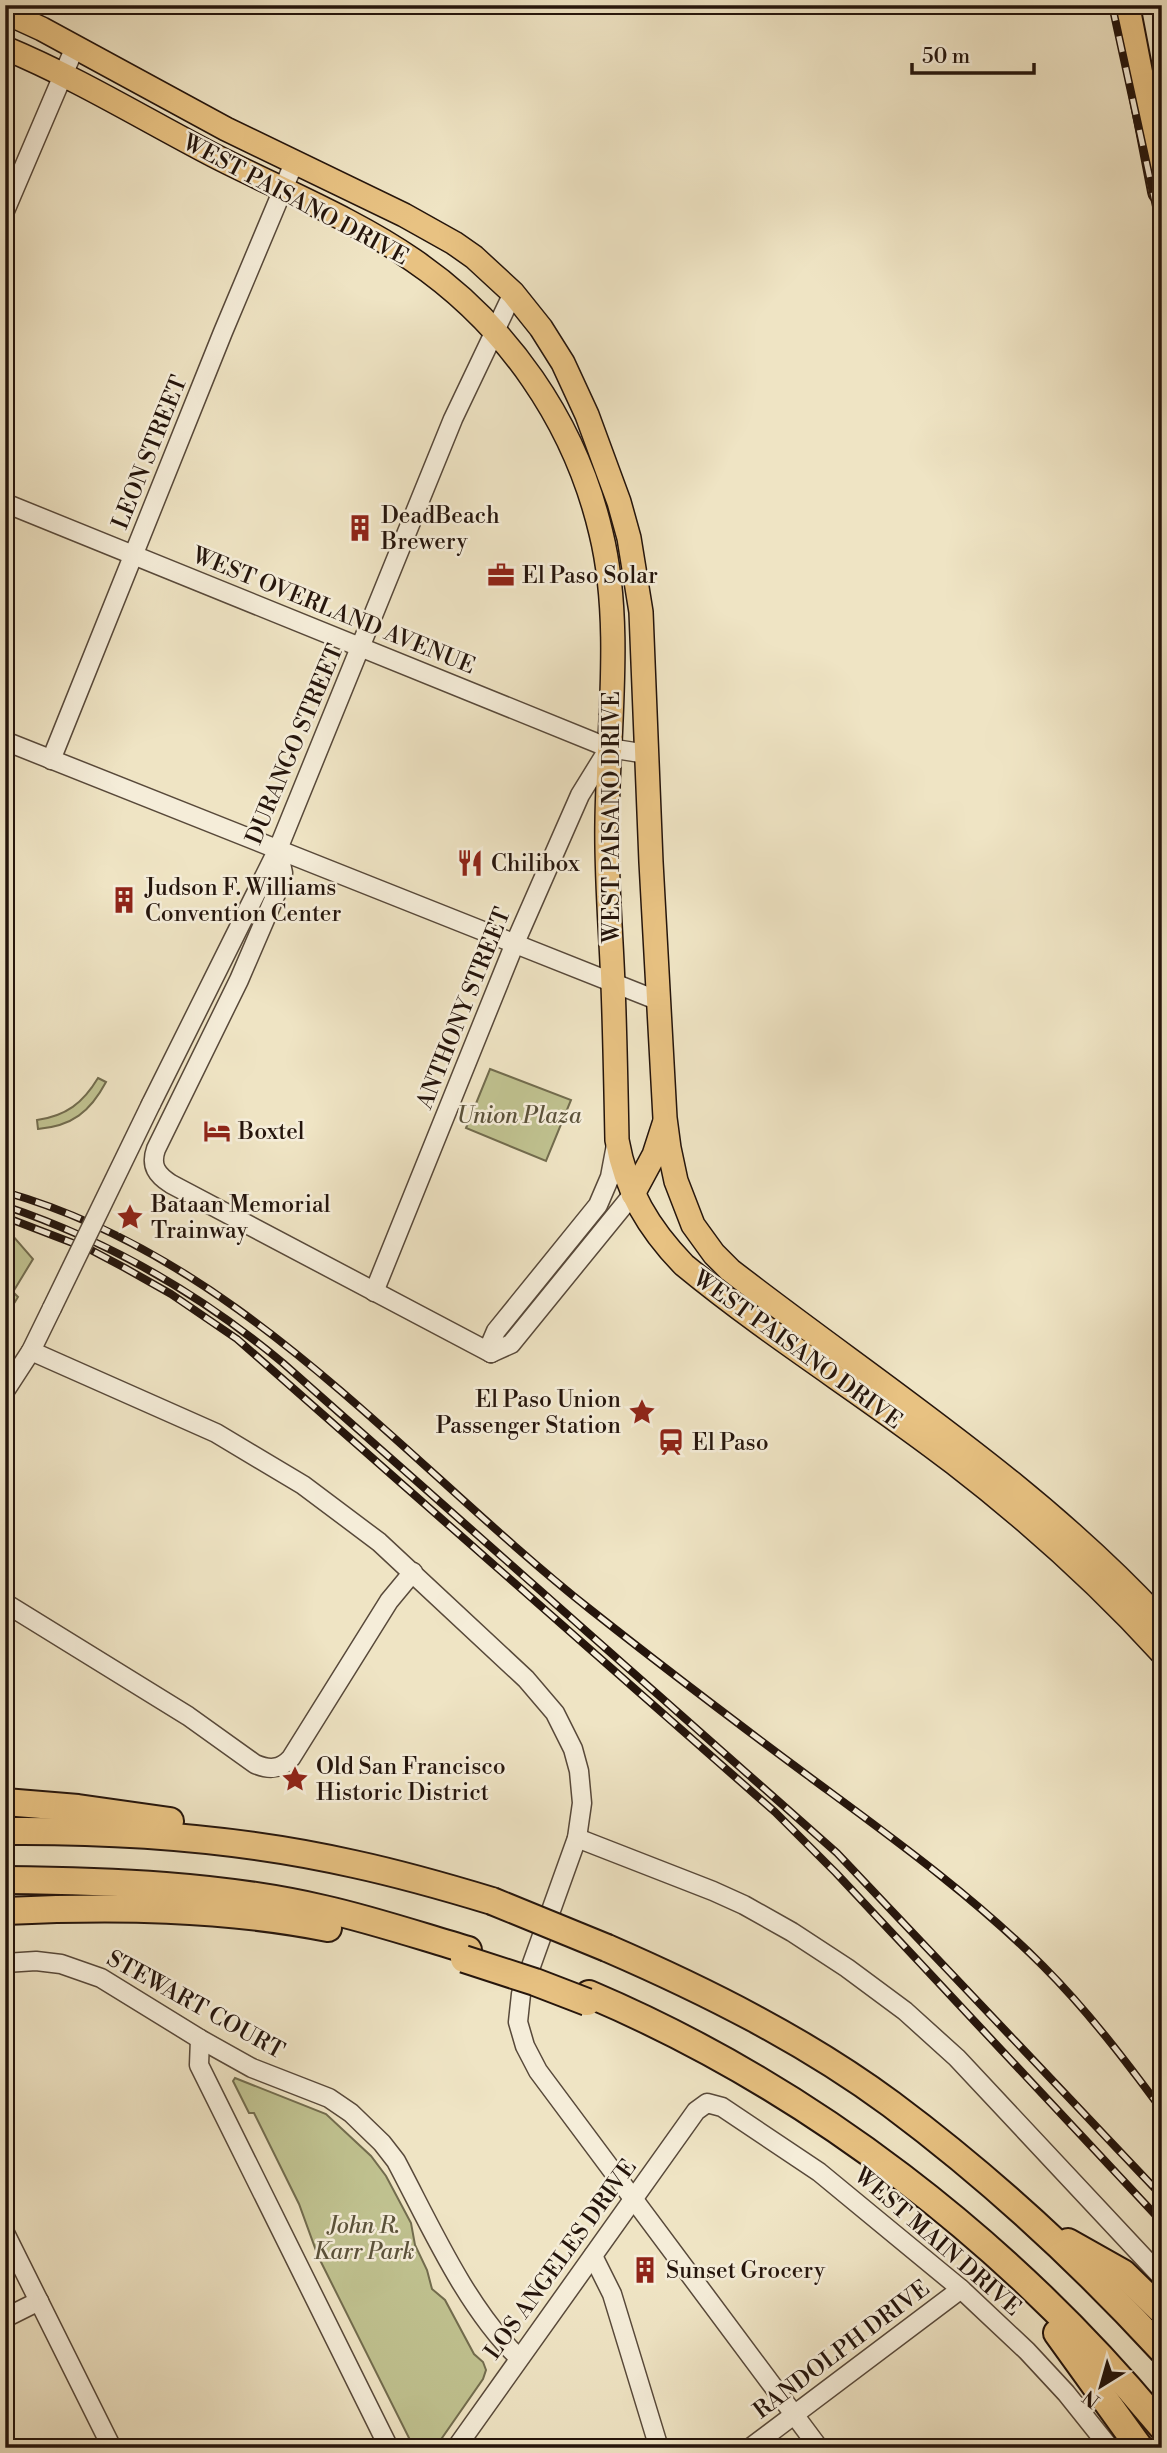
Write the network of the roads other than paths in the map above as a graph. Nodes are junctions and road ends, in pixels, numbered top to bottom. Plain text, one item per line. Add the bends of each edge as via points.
1 (1126, 5) edge
2 (5, 12) edge
3 (75, 47) junction
4 (5, 48) edge
5 (63, 75) junction
6 (294, 163) junction
7 (283, 191) junction
8 (1162, 191) edge
9 (5, 211) edge
10 (513, 293) junction
11 (493, 330) junction
12 (5, 503) edge
13 (134, 556) junction
14 (361, 647) junction
15 (5, 741) edge
16 (609, 748) junction
17 (647, 754) junction
18 (51, 760) junction
19 (278, 849) junction
20 (515, 943) junction
21 (613, 983) junction
22 (659, 1001) junction
23 (665, 1118) junction
24 (617, 1140) junction
25 (633, 1194) junction
26 (374, 1292) junction
27 (31, 1350) junction
28 (491, 1353) junction
29 (5, 1391) edge
30 (917, 1423) junction
31 (413, 1572) junction
32 (5, 1603) edge
33 (1162, 1622) edge
34 (1162, 1653) edge
35 (5, 1802) edge
36 (5, 1831) edge
37 (577, 1838) junction
38 (238, 1844) junction
39 (5, 1880) edge
40 (5, 1911) edge
41 (466, 1954) junction
42 (5, 1963) edge
43 (200, 2039) junction
44 (707, 2103) joint
45 (634, 2200) junction
46 (1040, 2227) junction
47 (5, 2233) edge
48 (593, 2256) junction
49 (1007, 2267) junction
50 (1162, 2277) edge
51 (961, 2289) junction
52 (39, 2301) junction
53 (1162, 2311) edge
54 (5, 2318) edge
55 (1162, 2350) edge
56 (519, 2358) junction
57 (793, 2414) junction
58 (1162, 2427) edge
59 (112, 2448) edge
60 (389, 2448) edge
61 (456, 2448) edge
62 (659, 2448) edge
63 (750, 2448) edge
64 (818, 2448) edge
65 (1110, 2448) edge
66 (1140, 2448) edge

1 - 8 highway
2 - 3 main road, WEST PAISANO DRIVE
3 - 5 street
3 - 6 main road, WEST PAISANO DRIVE
4 - 5 main road, WEST PAISANO DRIVE
5 - 7 main road, WEST PAISANO DRIVE
5 - 9 street
6 - 7 street, LEON STREET
6 - 10 main road, WEST PAISANO DRIVE via 430,228 474,257
7 - 11 main road, WEST PAISANO DRIVE via 411,258
7 - 13 street, LEON STREET
10 - 11 street, DURANGO STREET
10 - 17 main road, WEST PAISANO DRIVE via 541,328 575,385 626,526 641,612
11 - 14 street, DURANGO STREET
11 - 16 main road, WEST PAISANO DRIVE via 522,363 556,415 583,473 599,525 610,596
12 - 13 street, WEST OVERLAND AVENUE
13 - 14 street, WEST OVERLAND AVENUE
13 - 18 street, LEON STREET
14 - 16 street, WEST OVERLAND AVENUE
14 - 19 street, DURANGO STREET
15 - 18 street
16 - 17 street, WEST OVERLAND AVENUE
16 - 20 street, ANTHONY STREET via 580,795
16 - 21 main road, WEST PAISANO DRIVE via 607,838
17 - 22 main road, WEST PAISANO DRIVE
18 - 19 street
19 - 20 street
19 - 26 street via 282,878 239,980 156,1149 155,1170 171,1184
19 - 27 street, DURANGO STREET, bridge
20 - 21 street
20 - 26 street, ANTHONY STREET
21 - 22 street
21 - 24 main road, WEST PAISANO DRIVE
22 - 23 main road, WEST PAISANO DRIVE
23 - 25 main road via 654,1156
23 - 30 main road, WEST PAISANO DRIVE via 682,1200 714,1254
24 - 25 main road, WEST PAISANO DRIVE
24 - 28 street via 610,1177 598,1205 496,1331
25 - 28 street via 511,1344
25 - 30 main road, WEST PAISANO DRIVE via 666,1247 692,1271
26 - 28 street
27 - 29 street, DURANGO STREET
27 - 31 street via 196,1423 264,1460 340,1511
30 - 33 main road, WEST PAISANO DRIVE via 1049,1513
30 - 34 main road, WEST PAISANO DRIVE
31 - 32 street via 389,1601 291,1758 267,1769
31 - 37 street via 526,1679 555,1713 579,1771 582,1803
35 - 38 highway via 190,1824
36 - 38 highway via 73,1830
37 - 45 street via 520,1994 518,2022 538,2070
37 - 50 street via 744,1905 847,1968 905,2011 957,2058
38 - 46 highway, bridge via 352,1863 492,1901 712,1996 889,2103
39 - 41 highway via 184,1888 260,1898 323,1909
40 - 41 highway via 149,1909 237,1915
41 - 49 highway via 523,1968 697,2046 788,2098 929,2198
42 - 43 street, STEWART COURT via 36,1961 74,1967 101,1978
43 - 56 street, STEWART COURT via 252,2068 329,2098 382,2143 477,2308
43 - 60 street via 199,2066
44 - 45 street, LOS ANGELES DRIVE via 696,2111
44 - 51 street, WEST MAIN DRIVE via 722,2107 819,2172
45 - 48 street, LOS ANGELES DRIVE
45 - 57 street
46 - 53 highway via 1123,2273
46 - 55 highway
47 - 52 street
48 - 56 street, LOS ANGELES DRIVE
48 - 62 street via 612,2294
49 - 58 highway via 1092,2349
49 - 66 highway
51 - 57 street, RANDOLPH DRIVE
51 - 65 street, WEST MAIN DRIVE via 1027,2351
52 - 54 street
52 - 59 street
56 - 61 street, LOS ANGELES DRIVE
57 - 63 street, RANDOLPH DRIVE
57 - 64 street

